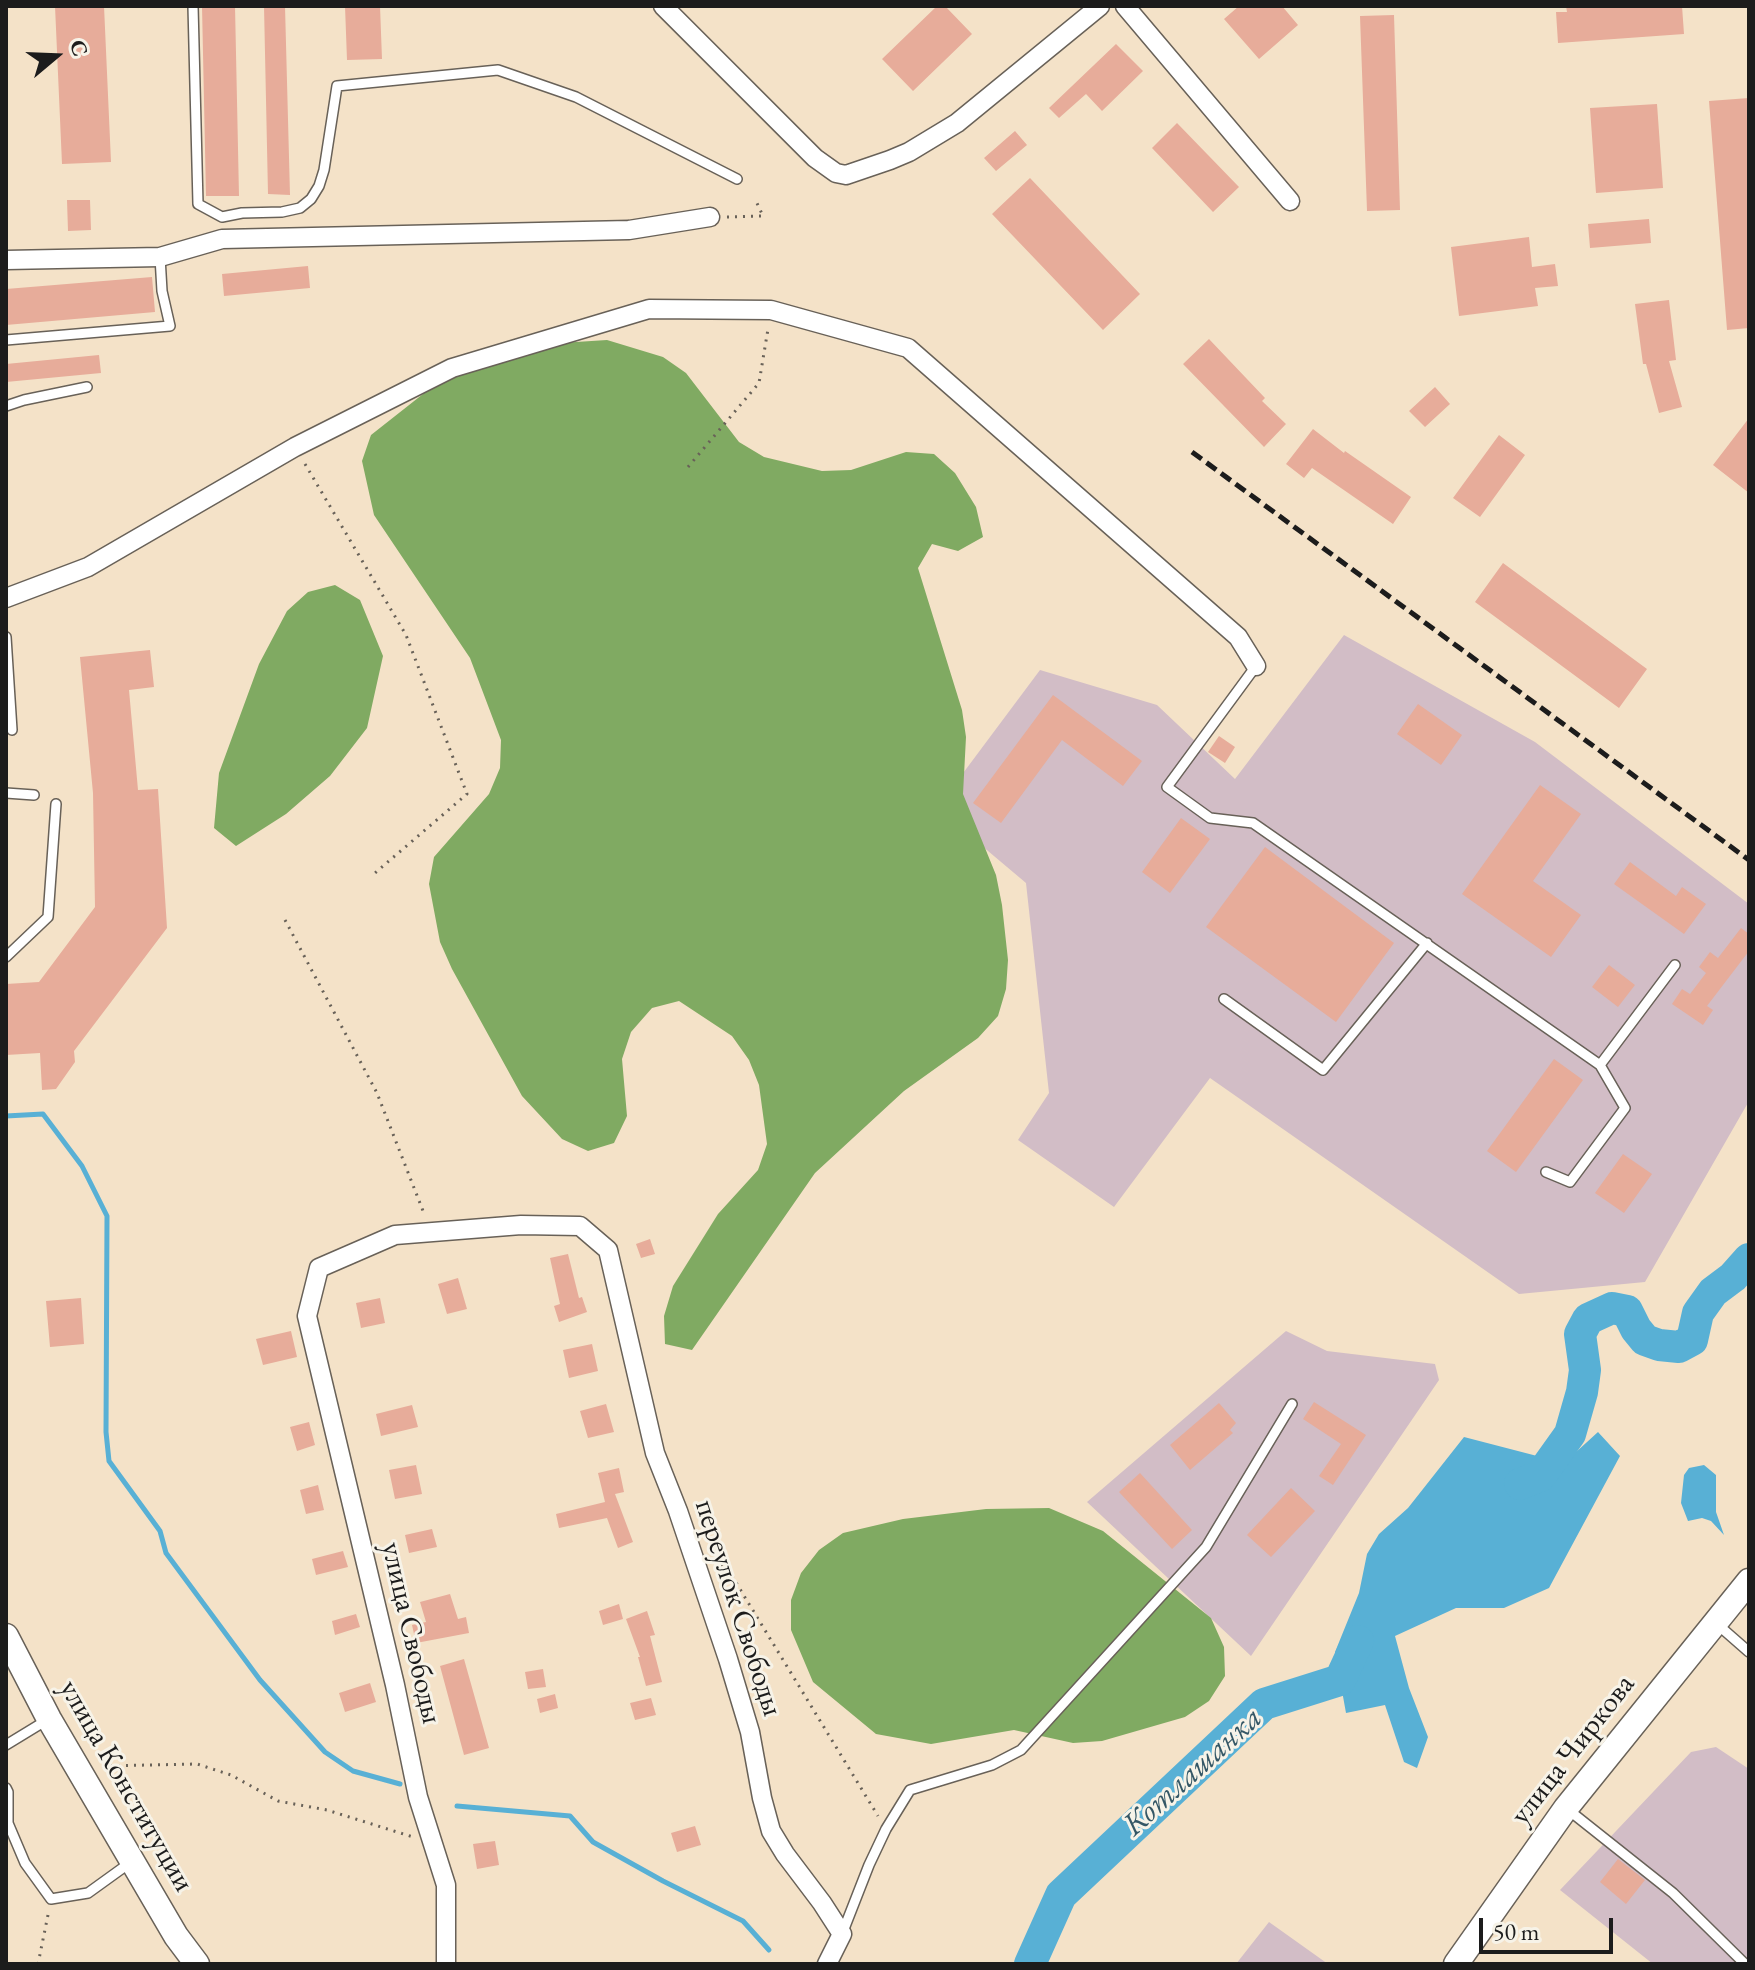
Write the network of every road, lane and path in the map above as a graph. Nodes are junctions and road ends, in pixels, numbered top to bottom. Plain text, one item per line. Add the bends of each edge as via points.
1 (193, 6) edge
2 (663, 6) edge
3 (1100, 6) edge
4 (1125, 6) edge
5 (737, 179) dead end
6 (756, 201) dead end
7 (1290, 201) dead end
8 (222, 217) junction
9 (710, 217) joint
10 (222, 239) junction
11 (160, 257) junction
12 (6, 260) edge
13 (771, 310) junction
14 (6, 340) edge
15 (87, 387) dead end
16 (6, 406) edge
17 (295, 447) junction
18 (688, 467) dead end
19 (6, 598) edge
20 (6, 637) edge
21 (1256, 666) joint
22 (12, 730) dead end
23 (6, 793) edge
24 (34, 795) dead end
25 (56, 804) dead end
26 (375, 873) dead end
27 (285, 920) dead end
28 (1427, 943) junction
29 (6, 957) edge
30 (1675, 965) dead end
31 (1224, 999) dead end
32 (1600, 1065) junction
33 (1546, 1172) dead end
34 (432, 1232) junction
35 (1292, 1404) dead end
36 (712, 1557) dead end
37 (1749, 1581) edge
38 (1714, 1622) junction
39 (6, 1636) edge
40 (1749, 1652) edge
41 (49, 1719) junction
42 (6, 1745) edge
43 (72, 1757) junction
44 (6, 1788) edge
45 (1566, 1808) junction
46 (886, 1829) junction
47 (433, 1843) junction
48 (133, 1861) junction
49 (51, 1899) junction
50 (842, 1934) junction
51 (38, 1964) edge
52 (197, 1964) edge
53 (446, 1964) edge
54 (827, 1964) edge
55 (1456, 1964) edge
56 (1745, 1964) edge

1 - 8 lane via 198,204
2 - 3 street via 815,158 846,175 909,152 957,123
4 - 7 street
5 - 8 lane via 576,97 498,70 337,86 324,170 311,199 282,212
6 - 9 path via 763,216
8 - 10 lane
9 - 10 street via 629,230
10 - 11 street
11 - 12 street
11 - 14 lane via 170,326
13 - 17 street via 649,309 452,368
13 - 18 path via 759,383
13 - 21 street via 908,348 1238,637
15 - 16 lane
17 - 19 street via 88,567
17 - 26 path via 406,635 467,794
20 - 22 lane
21 - 28 lane via 1167,787 1210,818 1253,823
23 - 24 lane
25 - 29 lane via 48,917
27 - 34 path via 377,1093
28 - 31 lane via 1323,1070
28 - 32 lane
30 - 32 lane
32 - 33 lane via 1625,1108 1570,1182
34 - 47 street, улица Свободы via 395,1235 319,1268 307,1316
34 - 50 street, переулок Свободы via 580,1226 608,1250 655,1453 728,1659 771,1831
35 - 46 lane via 1206,1547 1021,1750 992,1765 910,1790
36 - 46 path via 732,1576
37 - 38 main road, улица Чиркова
38 - 40 lane
38 - 45 main road, улица Чиркова
39 - 41 main road, улица Конституции
41 - 42 lane
41 - 43 main road, улица Конституции
43 - 47 path via 102,1766 197,1764 231,1775 278,1801 327,1810
43 - 48 main road, улица Конституции
44 - 49 lane via 8,1823 25,1863
45 - 55 main road, улица Чиркова
45 - 56 lane via 1673,1893
46 - 50 lane
47 - 53 street, улица Свободы via 446,1885
48 - 49 lane via 88,1893
48 - 52 main road, улица Конституции
49 - 51 path
50 - 54 street

